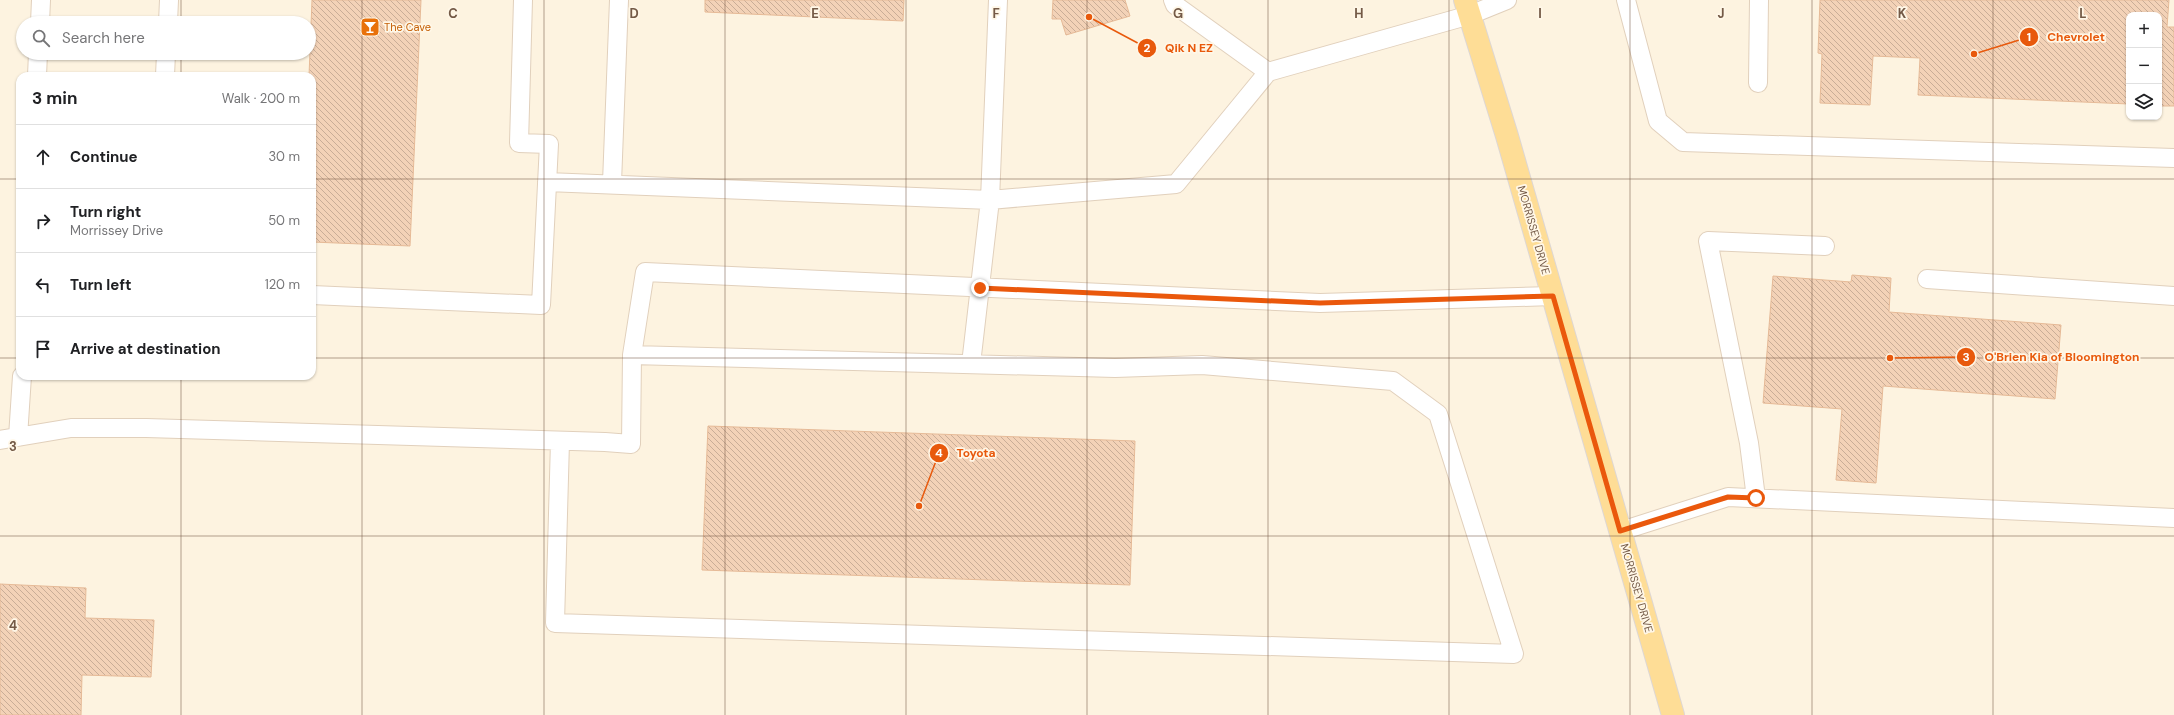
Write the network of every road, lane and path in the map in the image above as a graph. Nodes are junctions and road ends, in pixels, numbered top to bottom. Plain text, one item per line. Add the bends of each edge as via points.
1 (41, 0) edge
2 (169, 0) edge
3 (523, 0) edge
4 (619, 0) edge
5 (998, 0) edge
6 (1173, 0) edge
7 (1507, 0) edge
8 (1626, 0) edge
9 (1759, 0) edge
10 (1468, 8) edge
11 (40, 16) edge
12 (168, 16) edge
13 (38, 60) edge
14 (166, 60) edge
15 (37, 72) edge
16 (165, 72) edge
17 (1268, 72) junction
18 (1758, 83) dead end
19 (2174, 158) edge
20 (547, 182) junction
21 (612, 183) junction
22 (990, 200) junction
23 (1825, 246) dead end
24 (1927, 279) dead end
25 (980, 288) junction
26 (316, 294) edge
27 (1553, 296) junction
28 (2174, 296) edge
29 (632, 355) junction
30 (971, 364) junction
31 (22, 380) edge
32 (18, 437) junction
33 (0, 440) edge
34 (560, 441) junction
35 (1756, 498) junction
36 (2174, 518) edge
37 (1620, 531) junction
38 (1673, 715) edge

1 - 11 lane
2 - 12 lane
3 - 20 lane via 519,143 549,144
4 - 21 lane
5 - 22 lane
6 - 17 lane via 1175,5
7 - 10 lane
8 - 19 lane via 1658,121 1683,142
9 - 18 lane
10 - 17 lane
10 - 27 main road, MORRISSEY DRIVE
13 - 15 lane
14 - 16 lane
17 - 22 lane via 1176,184
20 - 21 lane
20 - 26 lane via 541,305
21 - 22 lane
22 - 25 lane
23 - 35 lane via 1708,241 1749,443
24 - 28 lane
25 - 27 lane via 1320,303
25 - 29 lane via 645,272
25 - 30 lane
27 - 37 main road, MORRISSEY DRIVE
29 - 30 lane
29 - 34 lane via 631,444
30 - 34 lane via 1115,368 1202,365 1393,381 1438,414 1514,654 555,623
31 - 32 lane
32 - 33 lane
32 - 34 lane via 71,428 146,428
35 - 36 lane
35 - 37 lane via 1728,497
37 - 38 main road, MORRISSEY DRIVE

